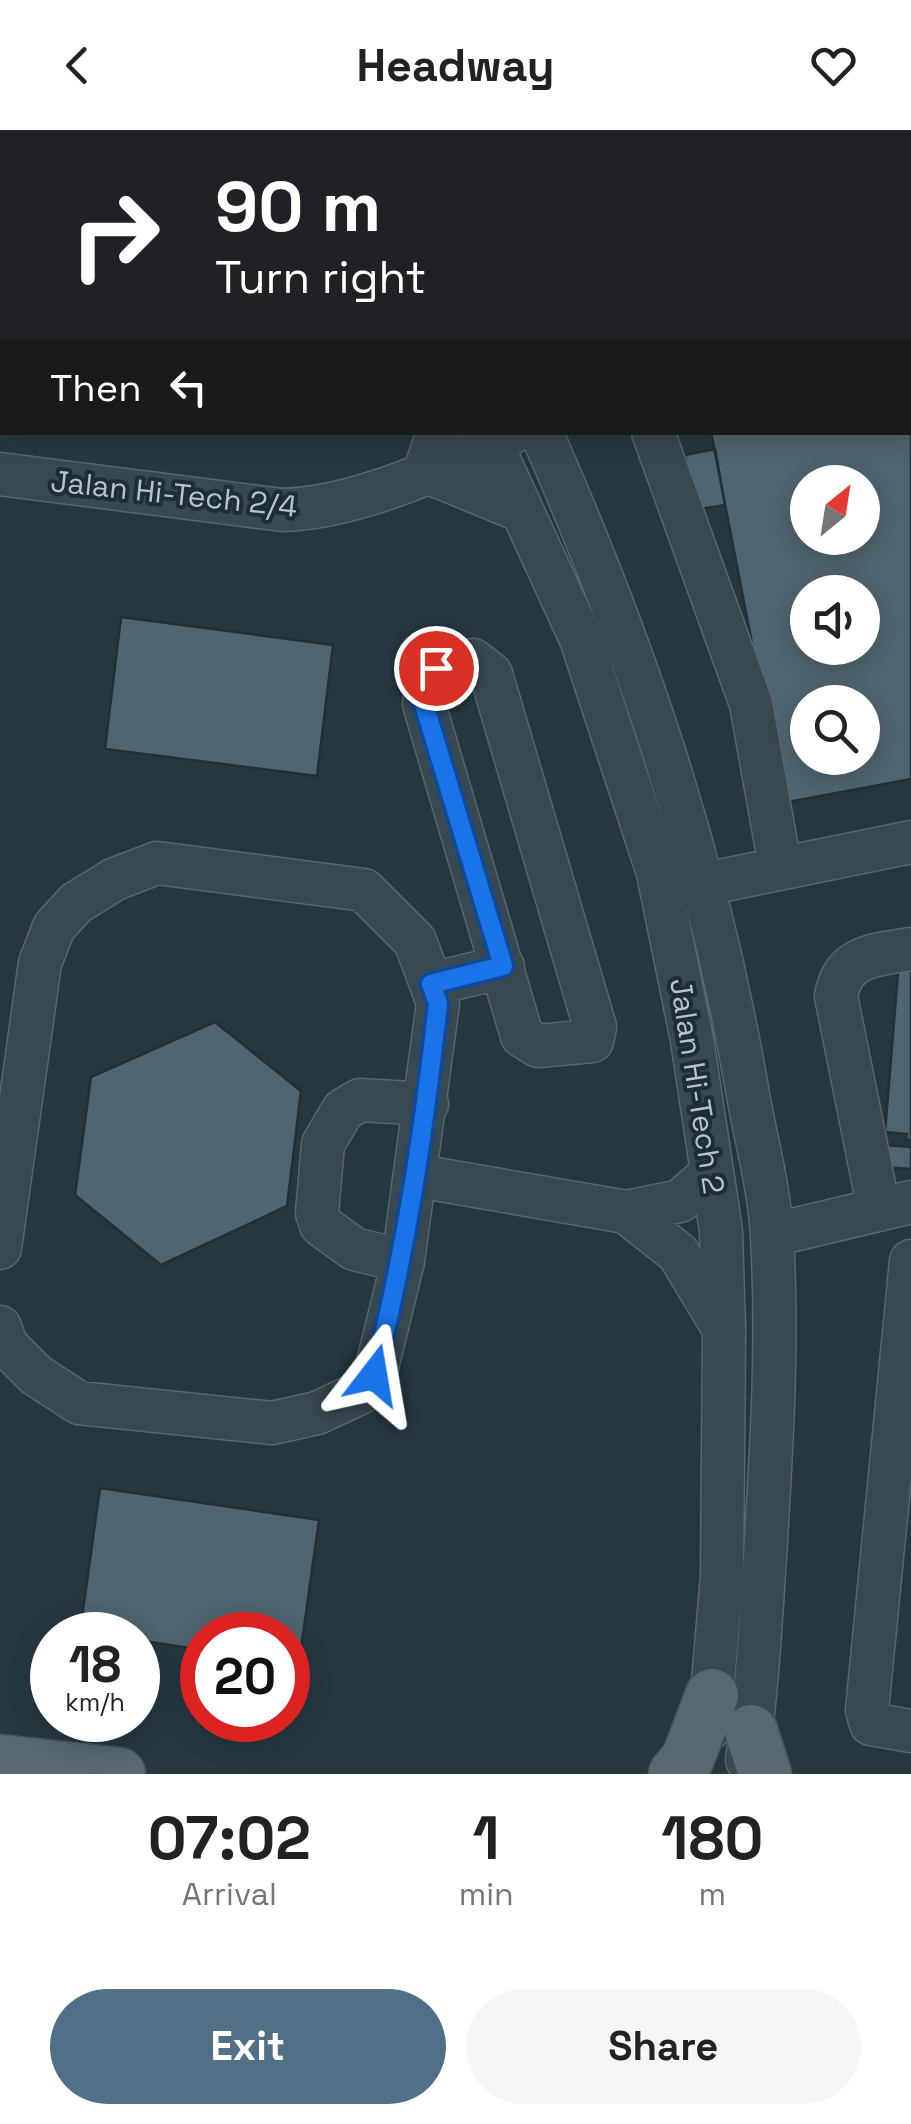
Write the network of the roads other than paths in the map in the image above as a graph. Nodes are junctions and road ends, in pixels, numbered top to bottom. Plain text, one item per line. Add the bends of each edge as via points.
1 (542, 435) edge
2 (654, 435) edge
3 (497, 437) edge
4 (432, 452) edge
5 (0, 474) edge
6 (522, 510) junction
7 (911, 842) edge
8 (780, 866) junction
9 (705, 884) junction
10 (911, 949) edge
11 (503, 966) junction
12 (431, 984) junction
13 (426, 1104) junction
14 (8, 1134) edge
15 (712, 1173) junction
16 (418, 1176) junction
17 (895, 1206) edge
18 (626, 1212) junction
19 (772, 1235) junction
20 (0, 1248) edge
21 (404, 1260) junction
22 (911, 1262) edge
23 (0, 1328) edge
24 (724, 1330) junction
25 (712, 1695) junction
26 (911, 1731) edge
27 (754, 1760) edge
28 (0, 1761) edge
29 (119, 1774) edge
30 (675, 1774) edge
31 (705, 1774) edge

1 - 9 street, Jalan Hi-Tech 2 via 661,731
2 - 8 street via 750,704
3 - 4 street, Jalan Hi-Tech 2/4
3 - 6 street, Jalan Hi-Tech 2
4 - 5 street, Jalan Hi-Tech 2/4 via 323,509 283,510
4 - 6 street
6 - 15 street, Jalan Hi-Tech 2 via 582,639 658,873
7 - 8 street
8 - 9 street
9 - 19 street, Jalan Hi-Tech 2
10 - 17 street via 863,956 839,978 836,996
11 - 11 street via 424,704 426,682 436,668 472,660 491,674 595,1027 592,1041 530,1043 522,1036
11 - 12 street
12 - 13 street via 438,1003
12 - 14 street via 415,941 364,890 158,863 76,903 54,927 40,963
13 - 16 street
13 - 21 street via 360,1100 343,1110 323,1144 316,1213 321,1225 354,1249
14 - 20 street
15 - 18 street via 680,1202
15 - 24 street, Jalan Hi-Tech 2
16 - 18 street
16 - 21 street
17 - 19 street
18 - 24 street via 678,1253
19 - 27 street, Jalan Hi-Tech 2 via 774,1414
21 - 23 street via 374,1375 360,1393 272,1423 80,1402 36,1375 6,1346
22 - 26 street via 867,1710 872,1724
24 - 25 street, Jalan Hi-Tech 2 via 722,1576
25 - 30 main road
25 - 31 street, Jalan Hi-Tech 2
28 - 29 main road

